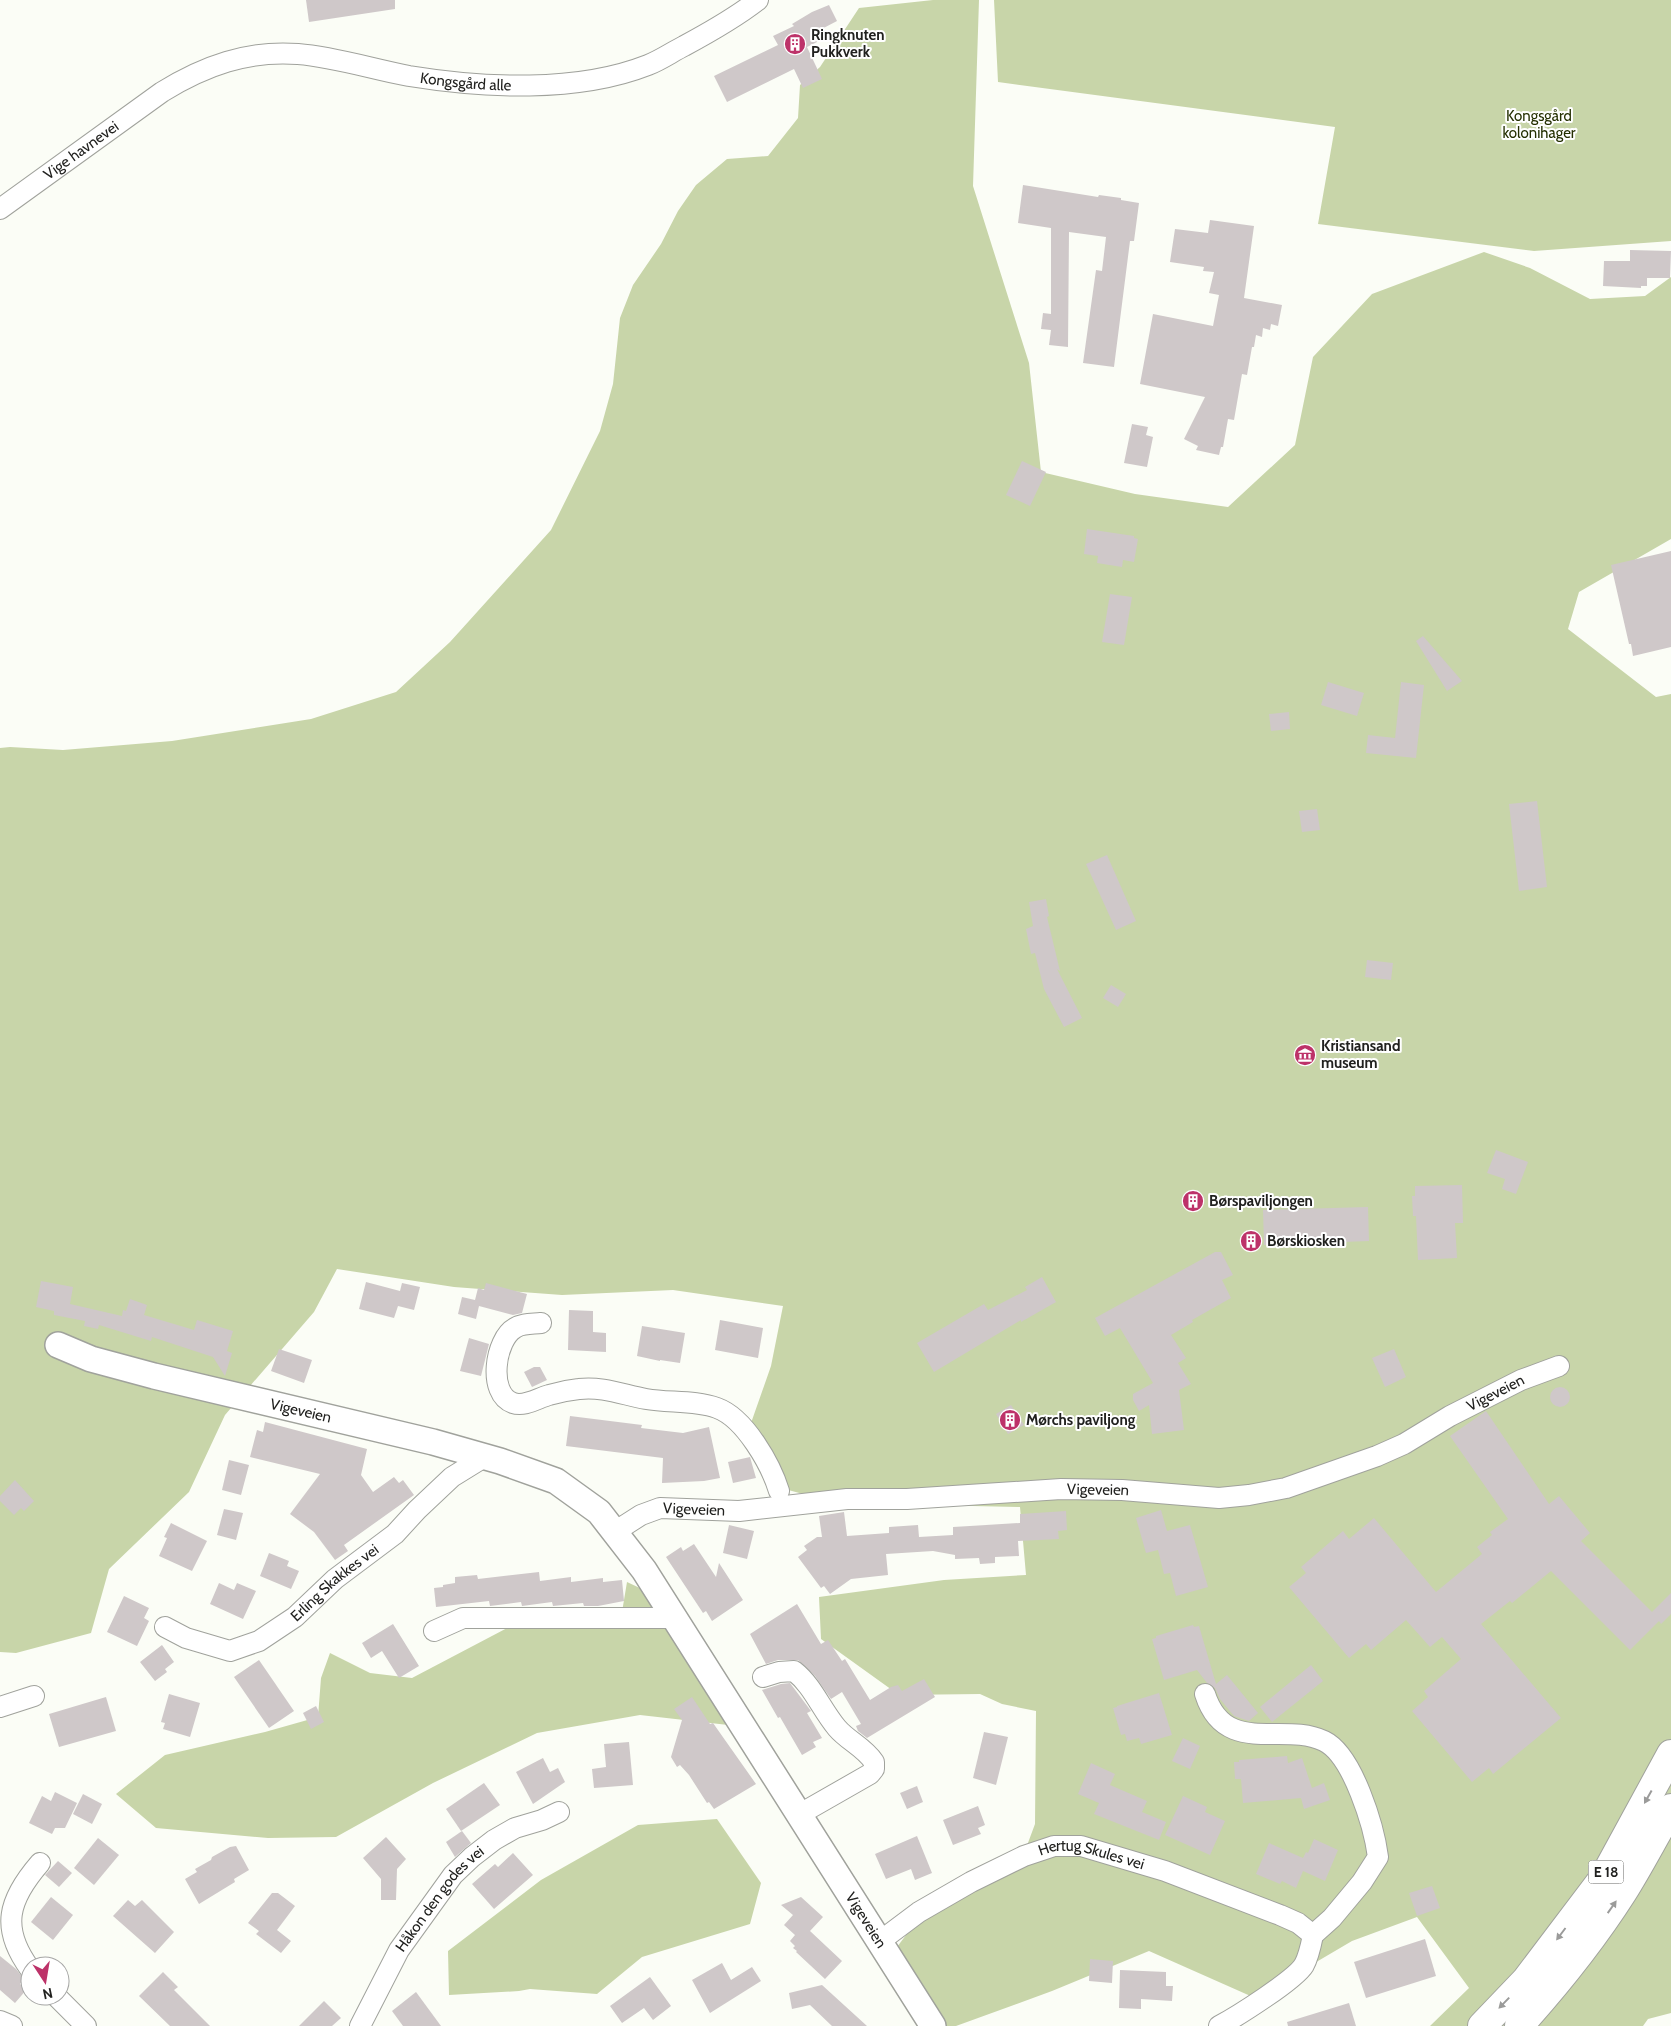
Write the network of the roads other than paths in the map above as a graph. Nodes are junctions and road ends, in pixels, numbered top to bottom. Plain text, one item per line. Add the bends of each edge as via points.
1 (758, 0) edge
2 (162, 92) joint
3 (0, 210) edge
4 (541, 1323) dead end
5 (58, 1345) dead end
6 (1559, 1366) dead end
7 (486, 1456) junction
8 (780, 1491) dead end
9 (616, 1531) junction
10 (673, 1618) junction
11 (165, 1627) dead end
12 (434, 1631) dead end
13 (763, 1677) dead end
14 (1205, 1694) dead end
15 (34, 1696) dead end
16 (0, 1707) edge
17 (1671, 1754) edge
18 (1671, 1808) edge
19 (559, 1812) dead end
20 (800, 1814) junction
21 (40, 1863) dead end
22 (1313, 1935) junction
23 (879, 1942) junction
24 (22, 1956) edge
25 (66, 2006) edge
26 (0, 2021) edge
27 (12, 2026) edge
28 (86, 2026) edge
29 (360, 2026) edge
30 (932, 2026) edge
31 (1219, 2026) edge
32 (1482, 2026) edge
33 (1519, 2026) edge

1 - 2 street, Kongsgård alle via 704,36 658,61 581,82 459,82 409,76 298,54 264,54 222,62 180,80
2 - 3 street, Vige havnevei
4 - 8 street via 515,1328 504,1340 497,1380 501,1392 510,1401 522,1404 563,1391 595,1389 716,1407 731,1416 751,1438 773,1472
5 - 7 street, Vigeveien via 91,1359 154,1376
6 - 9 street, Vigeveien via 1521,1380 1377,1456 1286,1488 1249,1495 1219,1498 1061,1489 907,1499 847,1499 739,1511 660,1508 641,1515
7 - 9 street, Vigeveien via 556,1480 600,1512
7 - 11 street, Erling Skakkes vei via 452,1477 395,1534 335,1578 295,1617 258,1641 230,1651 186,1638
9 - 10 street, Vigeveien
10 - 12 street via 463,1618
10 - 20 street, Vigeveien
13 - 20 street via 794,1671 804,1679 837,1728 867,1752 874,1762 870,1774
14 - 22 street via 1215,1715 1233,1729 1255,1735 1304,1736 1325,1742 1343,1759 1354,1778 1371,1825 1378,1857 1332,1918
15 - 16 street
17 -> 32 highway, E 18 via 1604,1877 1526,1980
33 -> 18 highway, E 18 via 1550,1992 1601,1924
19 - 29 street, Håkon den godes vei via 515,1828 494,1840 453,1875 399,1950
20 - 23 street, Vigeveien
21 - 24 street via 27,1878 10,1915 10,1931
22 - 23 street, Hertug Skules vei via 1280,1915 1166,1870 1081,1846 1054,1846 1024,1856 971,1882 919,1912
22 - 31 street via 1303,1966 1289,1980
23 - 30 street, Vigeveien
25 - 28 street
26 - 27 street

